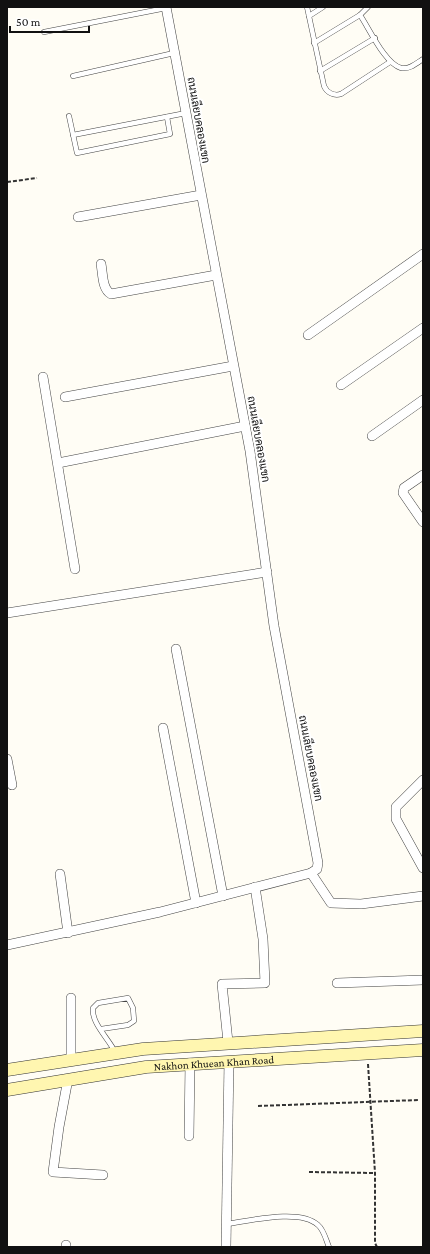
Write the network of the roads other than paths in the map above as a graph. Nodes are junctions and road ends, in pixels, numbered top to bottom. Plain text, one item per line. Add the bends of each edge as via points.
1 (307, 7) edge
2 (323, 7) edge
3 (368, 7) edge
4 (166, 8) edge
5 (360, 15) junction
6 (308, 16) junction
7 (44, 32) dead end
8 (375, 38) junction
9 (314, 43) junction
10 (174, 53) junction
11 (423, 59) edge
12 (390, 62) junction
13 (320, 71) junction
14 (73, 76) dead end
15 (186, 113) junction
16 (69, 116) dead end
17 (167, 117) junction
18 (72, 135) junction
19 (201, 195) junction
20 (78, 217) dead end
21 (423, 254) edge
22 (101, 264) dead end
23 (216, 275) junction
24 (423, 328) edge
25 (308, 335) dead end
26 (233, 366) junction
27 (43, 377) dead end
28 (341, 385) dead end
29 (65, 397) dead end
30 (423, 400) edge
31 (245, 426) junction
32 (372, 436) dead end
33 (58, 463) junction
34 (423, 475) edge
35 (423, 522) edge
36 (75, 569) dead end
37 (267, 572) junction
38 (7, 613) edge
39 (176, 649) dead end
40 (163, 728) dead end
41 (7, 759) edge
42 (423, 780) edge
43 (12, 785) dead end
44 (423, 868) edge
45 (312, 873) junction
46 (60, 874) dead end
47 (255, 887) junction
48 (223, 896) junction
49 (423, 896) edge
50 (196, 903) junction
51 (68, 933) junction
52 (7, 945) edge
53 (423, 980) edge
54 (337, 983) dead end
55 (71, 998) dead end
56 (101, 1029) junction
57 (423, 1032) edge
58 (318, 1037) junction
59 (228, 1042) junction
60 (423, 1050) edge
61 (115, 1052) junction
62 (319, 1055) junction
63 (71, 1059) junction
64 (229, 1061) junction
65 (190, 1063) junction
66 (7, 1070) edge
67 (68, 1079) junction
68 (7, 1090) edge
69 (189, 1136) dead end
70 (103, 1175) dead end
71 (227, 1224) junction
72 (226, 1247) edge
73 (329, 1247) edge

1 - 6 lane
2 - 6 lane
3 - 5 lane
4 - 7 lane
4 - 10 street, ถนนเลียบคลองแขก
5 - 8 lane
5 - 9 lane
6 - 9 lane
8 - 12 lane
8 - 13 lane
9 - 13 lane
10 - 14 lane
10 - 15 street, ถนนเลียบคลองแขก
11 - 12 lane via 409,68 401,69
12 - 13 lane via 338,95 324,89
15 - 17 lane
15 - 19 street, ถนนเลียบคลองแขก
16 - 18 lane
17 - 18 lane
17 - 18 lane via 170,134 77,154
19 - 20 street
19 - 23 street, ถนนเลียบคลองแขก
21 - 25 street
22 - 23 street via 104,286 111,294
23 - 26 street, ถนนเลียบคลองแขก
24 - 28 street
26 - 29 street
26 - 31 street, ถนนเลียบคลองแขก
27 - 33 street
30 - 32 street
31 - 33 street
31 - 37 street, ถนนเลียบคลองแขก
33 - 36 street
34 - 35 street via 404,488 403,493
37 - 38 street
37 - 45 street, ถนนเลียบคลองแขก via 277,641 318,863 317,869
39 - 48 street
40 - 50 street
41 - 43 street
42 - 44 street via 396,807 396,818
45 - 47 street
45 - 49 street via 331,903 361,904
46 - 51 street
47 - 48 street
47 - 59 street via 263,939 265,983 222,984
48 - 50 street
50 - 51 street
51 - 52 street
53 - 54 street
55 - 63 street
56 - 56 lane via 134,1021 133,1008 128,998 98,1003 93,1008
56 - 61 lane
57 - 58 main road, Nakhon Khuean Khan Road
58 - 59 main road, Nakhon Khuean Khan Road
58 - 62 main road
59 - 61 main road, Nakhon Khuean Khan Road
60 - 62 main road, Nakhon Khuean Khan Road
61 - 63 main road, Nakhon Khuean Khan Road
62 - 64 main road, Nakhon Khuean Khan Road
63 - 66 main road, Nakhon Khuean Khan Road
64 - 65 main road, Nakhon Khuean Khan Road
64 - 71 street
65 - 67 main road, Nakhon Khuean Khan Road
65 - 69 street
67 - 68 main road, Nakhon Khuean Khan Road
67 - 70 street via 53,1172
71 - 72 street
71 - 73 lane via 280,1216 308,1218 319,1225

